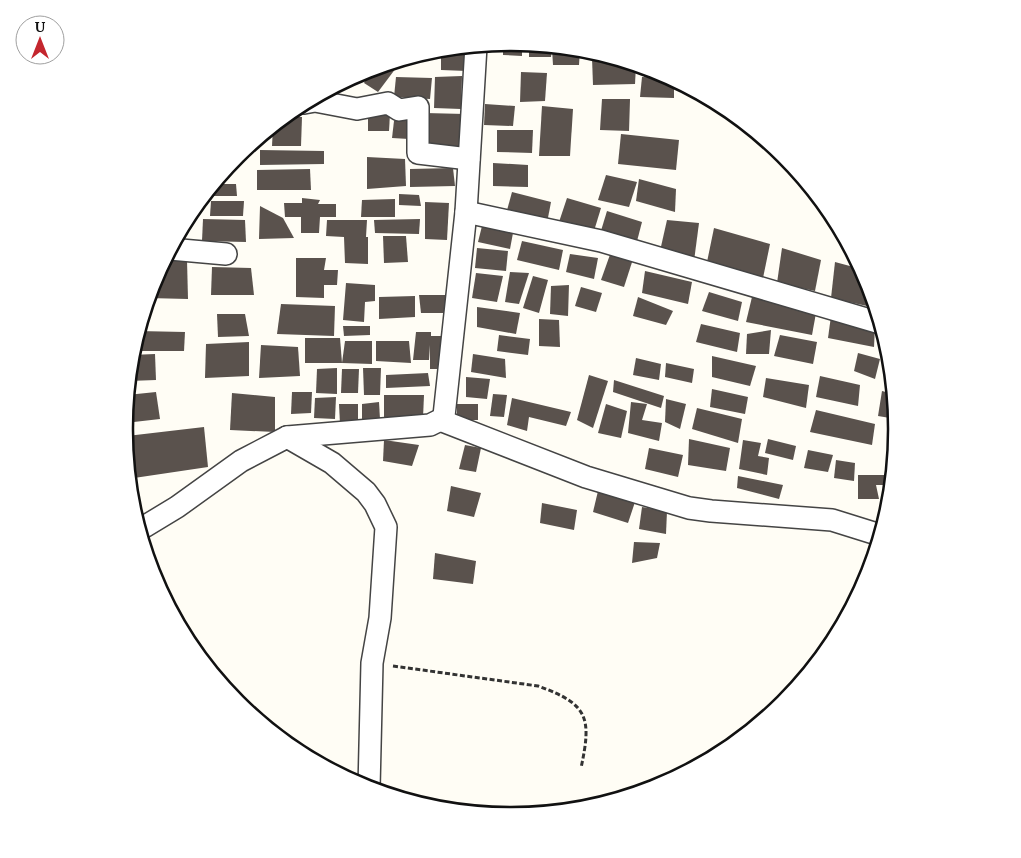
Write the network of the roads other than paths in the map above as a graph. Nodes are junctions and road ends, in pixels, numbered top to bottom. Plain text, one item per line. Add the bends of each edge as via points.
1 (476, 53) edge
2 (322, 102) edge
3 (469, 159) junction
4 (466, 212) junction
5 (178, 250) edge
6 (226, 254) dead end
7 (872, 321) edge
8 (440, 420) junction
9 (287, 437) junction
10 (146, 526) edge
11 (873, 533) edge
12 (369, 779) edge

1 - 3 street
2 - 3 street via 357,109 388,103 399,110 418,107 418,153
3 - 4 street
4 - 7 street via 601,241
4 - 8 street via 446,409
5 - 6 street
8 - 9 street via 430,425
8 - 11 street via 586,477 689,508 832,520
9 - 10 street via 241,461
9 - 12 street via 332,462 366,492 386,527 380,618 372,663

